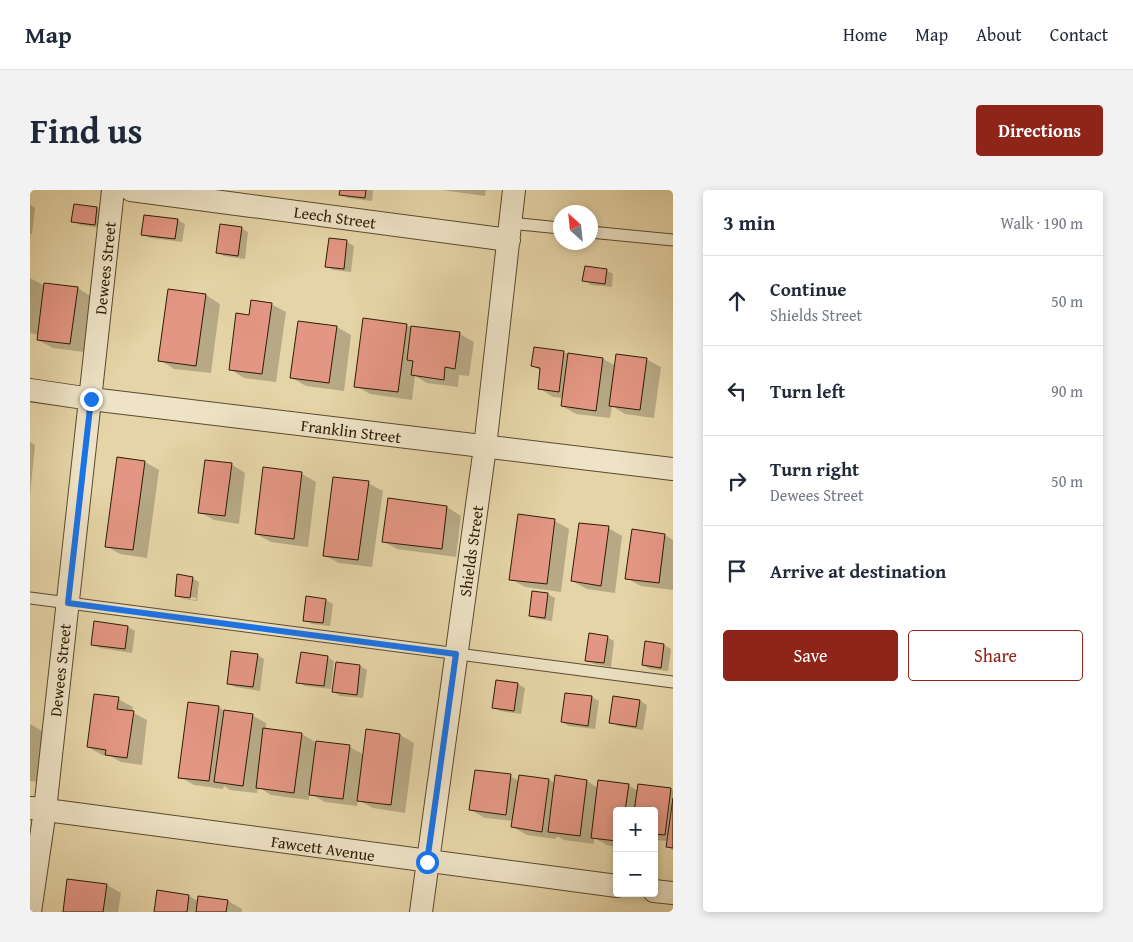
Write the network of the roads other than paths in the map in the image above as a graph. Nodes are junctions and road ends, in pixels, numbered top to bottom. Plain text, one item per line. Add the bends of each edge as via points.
1 (113, 190) edge
2 (131, 190) edge
3 (514, 190) edge
4 (553, 229) edge
5 (510, 232) junction
6 (598, 233) edge
7 (673, 240) edge
8 (30, 390) edge
9 (91, 399) junction
10 (485, 447) junction
11 (673, 469) edge
12 (30, 598) edge
13 (68, 603) junction
14 (456, 654) junction
15 (673, 682) edge
16 (37, 809) edge
17 (427, 862) junction
18 (613, 885) edge
19 (658, 891) edge
20 (673, 893) edge
21 (30, 912) edge
22 (421, 912) edge

1 - 9 street, Dewees Street
2 - 5 street, Leech Street
3 - 5 street, Shields Street
4 - 5 lane
5 - 10 street, Shields Street
6 - 7 lane
8 - 9 street, Franklin Street
9 - 10 street, Franklin Street
9 - 13 street, Dewees Street
10 - 11 street, Franklin Street
10 - 14 street, Shields Street
12 - 13 lane
13 - 14 lane
13 - 16 street, Dewees Street
14 - 15 lane
14 - 17 street, Shields Street
16 - 17 street, Fawcett Avenue
16 - 21 street, Dewees Street
17 - 18 street, Fawcett Avenue
17 - 22 street, Shields Street
19 - 20 street

